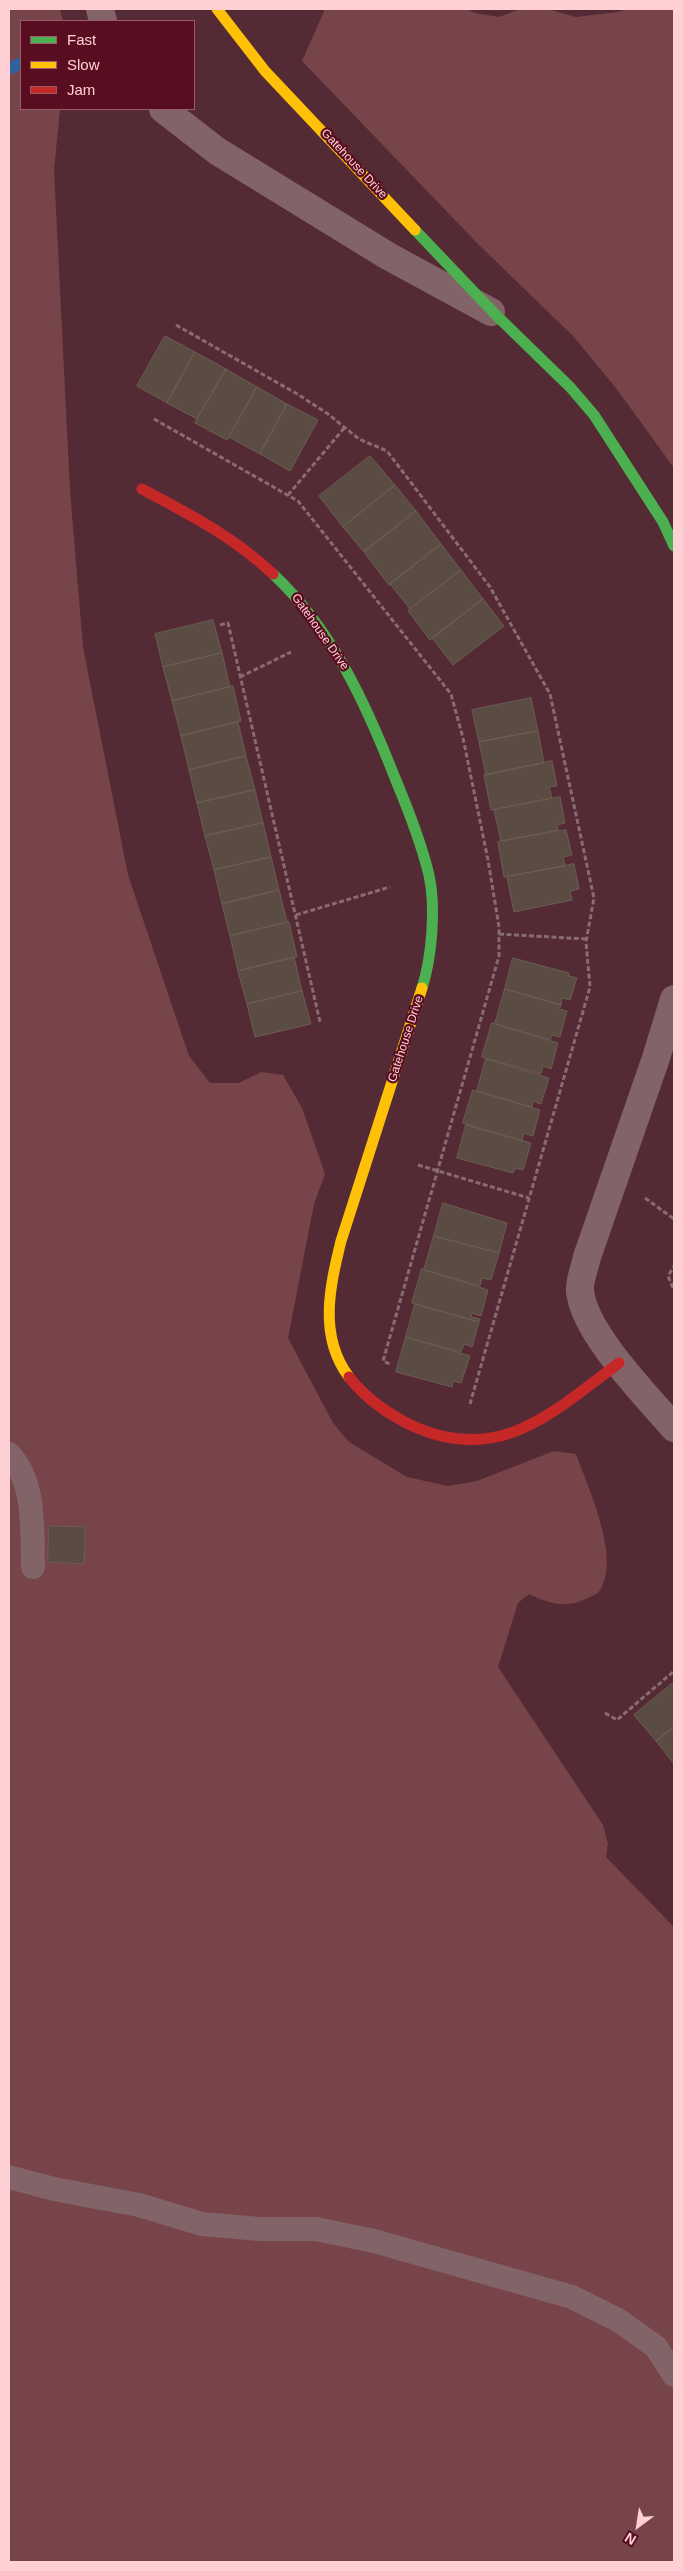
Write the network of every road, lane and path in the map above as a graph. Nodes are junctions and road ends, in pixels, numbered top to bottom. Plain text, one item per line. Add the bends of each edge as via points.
1 (217, 9) edge
2 (164, 110) edge
3 (496, 315) junction
4 (176, 325) dead end
5 (346, 427) junction
6 (142, 489) dead end
7 (288, 495) dead end
8 (674, 546) edge
9 (220, 625) dead end
10 (297, 649) dead end
11 (240, 677) junction
12 (390, 887) dead end
13 (296, 915) junction
14 (499, 934) dead end
15 (586, 939) junction
16 (674, 999) edge
17 (320, 1022) dead end
18 (418, 1164) dead end
19 (529, 1198) junction
20 (674, 1266) edge
21 (673, 1288) edge
22 (619, 1363) junction
23 (470, 1405) dead end
24 (674, 1428) edge
25 (9, 1454) edge
26 (33, 1567) dead end
27 (674, 1671) edge
28 (605, 1713) dead end
29 (9, 2177) edge
30 (674, 2375) edge

1 - 3 street, Gatehouse Drive via 265,71
2 - 3 street, Gatehouse Drive via 217,151 388,256
3 - 8 street, Gatehouse Drive via 594,415 663,522
4 - 5 path via 299,395
5 - 7 path
5 - 15 path via 359,439 386,451 490,587 550,694 594,898
6 - 22 street, Gatehouse Drive via 246,549 293,592 342,661 376,730 408,810 429,876 432,924 427,973 341,1241 331,1283 329,1320 336,1355 354,1386 379,1408 401,1422 465,1442 500,1438 540,1420
9 - 11 path via 228,623
10 - 11 path
11 - 13 path
12 - 13 path
13 - 17 path
14 - 15 path
15 - 19 path via 590,987
16 - 22 street via 587,1257 580,1290 589,1321
18 - 19 path
19 - 23 path
20 - 21 path via 668,1276
22 - 24 street
25 - 26 lane via 25,1482 32,1510
27 - 28 path via 617,1720
29 - 30 lane via 139,2206 202,2224 316,2229 374,2241 572,2297 618,2320 656,2347

